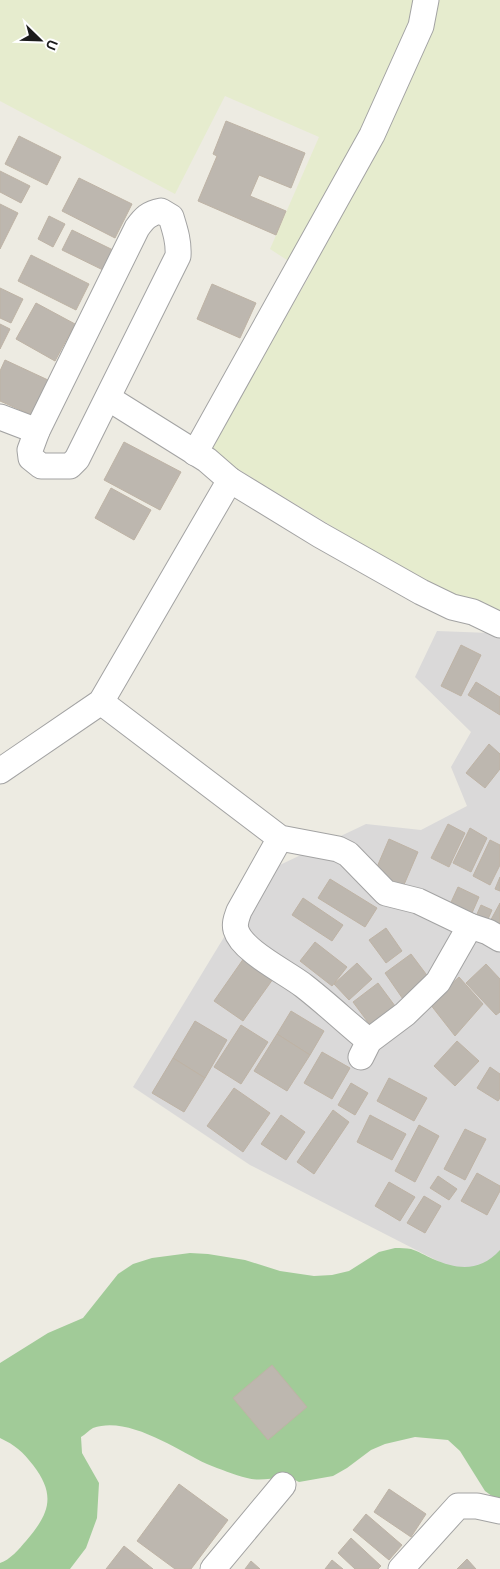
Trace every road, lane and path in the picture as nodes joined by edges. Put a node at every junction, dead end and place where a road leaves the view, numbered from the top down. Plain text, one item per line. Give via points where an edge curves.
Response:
1 (426, 0) edge
2 (108, 398) junction
3 (0, 417) edge
4 (37, 431) junction
5 (195, 453) junction
6 (230, 480) junction
7 (500, 625) edge
8 (101, 702) junction
9 (0, 771) edge
10 (280, 838) junction
11 (470, 926) junction
12 (500, 939) edge
13 (283, 1485) dead end
14 (500, 1511) edge
15 (213, 1569) edge
16 (401, 1569) edge

1 - 5 street via 421,26 372,135
2 - 4 street via 77,459 70,466 41,466 31,458 30,450
2 - 4 street via 178,256 177,236 171,217 161,211 152,212 137,228
2 - 5 street
3 - 4 street
5 - 6 street
6 - 7 street via 421,592
6 - 8 street
8 - 9 street
8 - 10 street
10 - 11 street via 338,849 348,854 386,893 418,901
10 - 11 street via 239,911 235,928 252,951 304,986 365,1049 438,982
11 - 12 street
13 - 15 street
14 - 16 street via 458,1506

